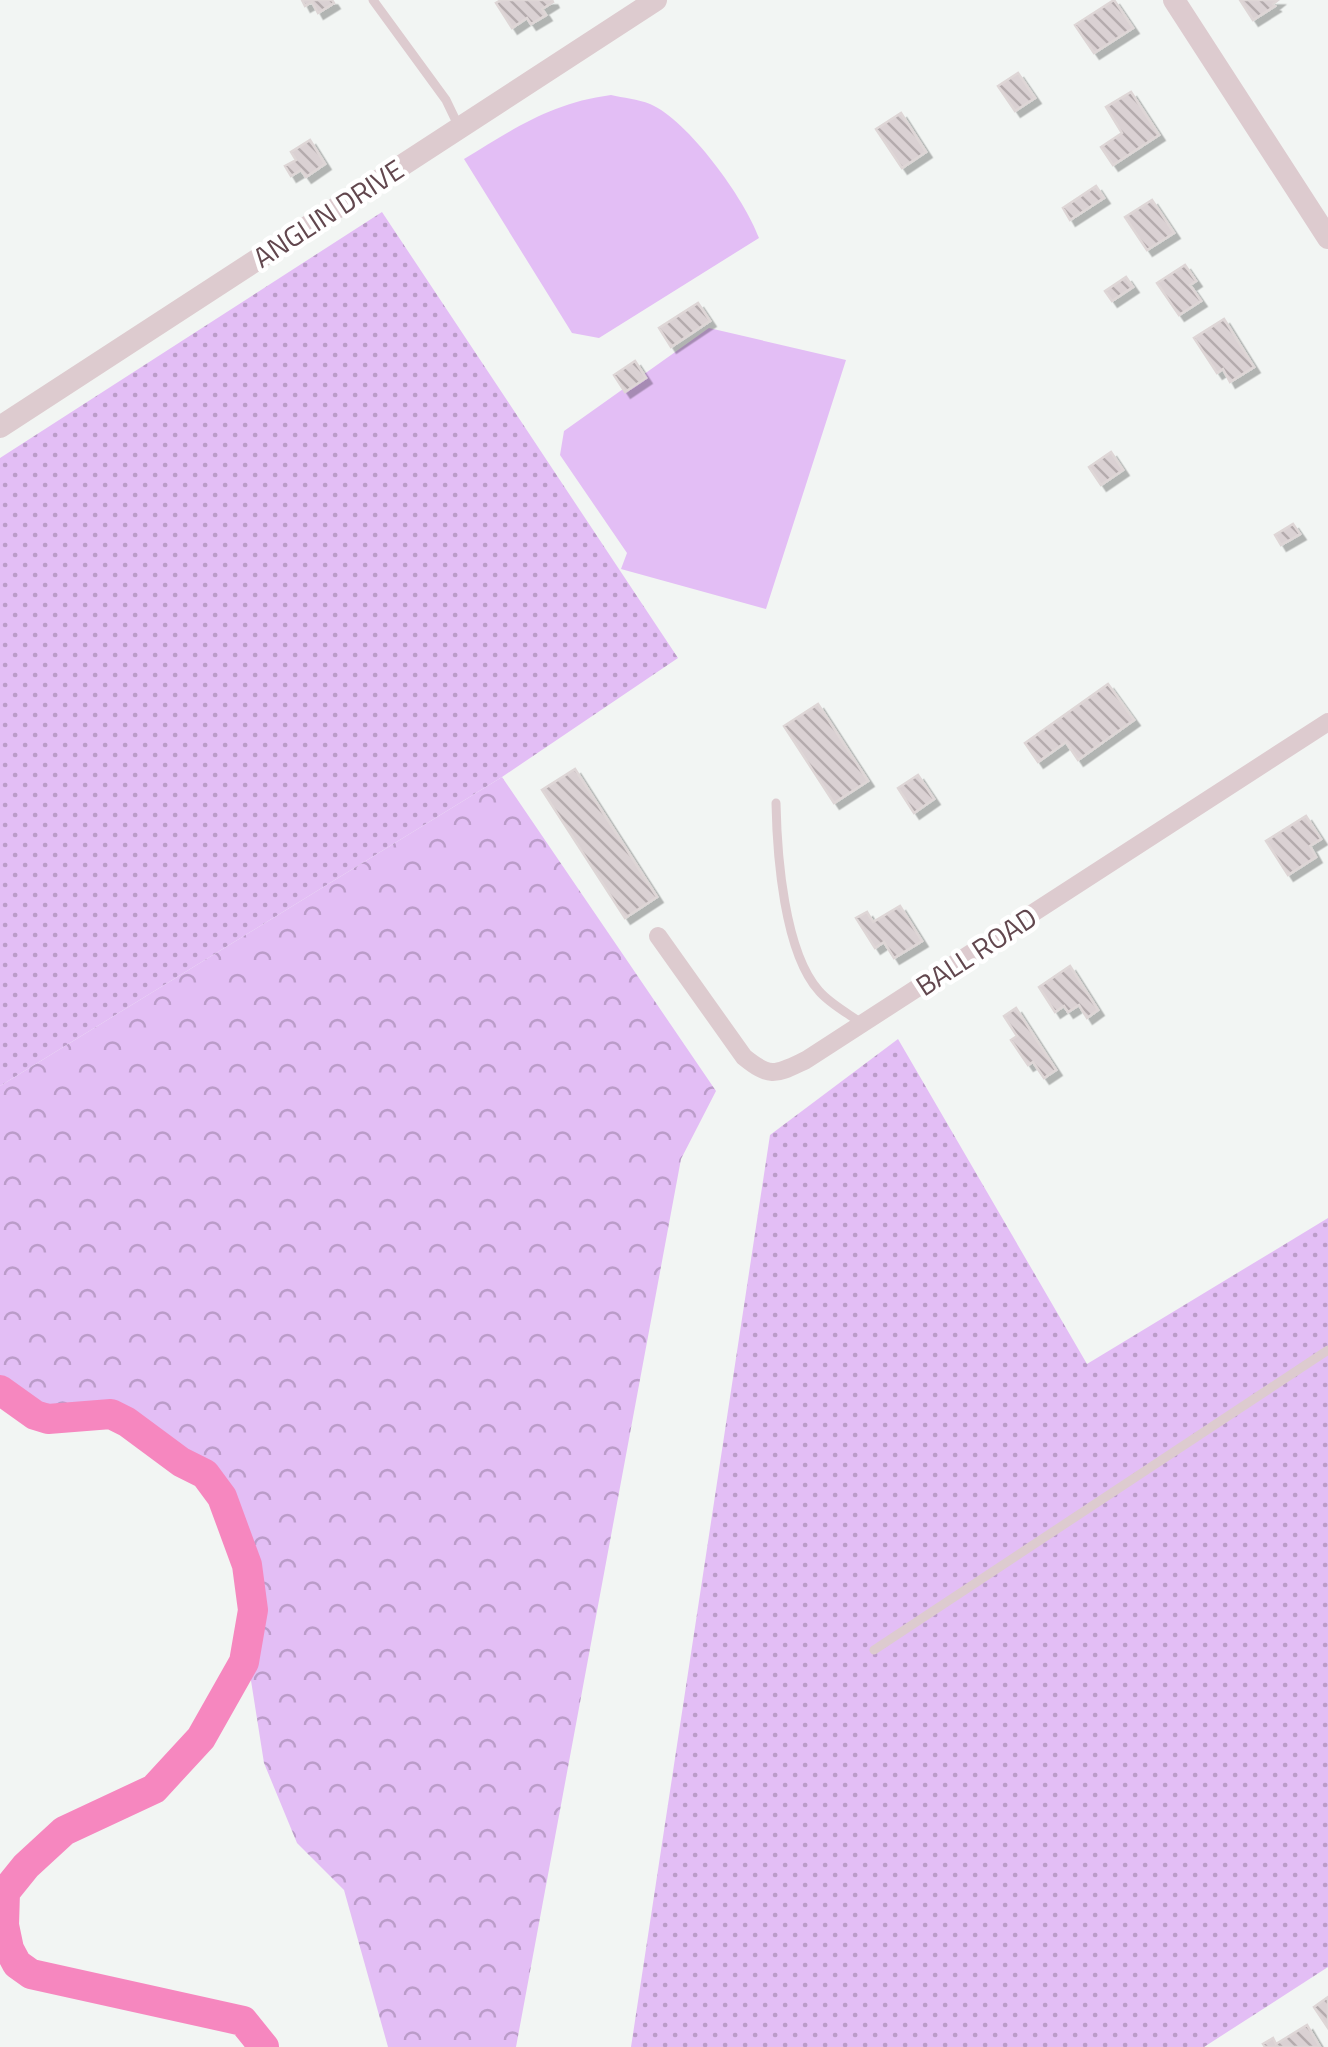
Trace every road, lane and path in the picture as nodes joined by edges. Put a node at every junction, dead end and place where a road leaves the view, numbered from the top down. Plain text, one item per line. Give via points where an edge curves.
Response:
1 (373, 0) edge
2 (656, 0) edge
3 (1174, 0) edge
4 (460, 128) junction
5 (1328, 238) edge
6 (0, 427) edge
7 (1328, 722) edge
8 (776, 804) dead end
9 (658, 936) dead end
10 (863, 1024) junction
11 (1328, 1350) edge
12 (874, 1650) dead end

1 - 4 lane
2 - 4 street, ANGLIN DRIVE
3 - 5 street
4 - 6 street, ANGLIN DRIVE
7 - 10 street, BALL ROAD
8 - 10 lane via 778,866 801,962 819,992
9 - 10 street, BALL ROAD via 744,1057 762,1072 806,1060
11 - 12 lane

